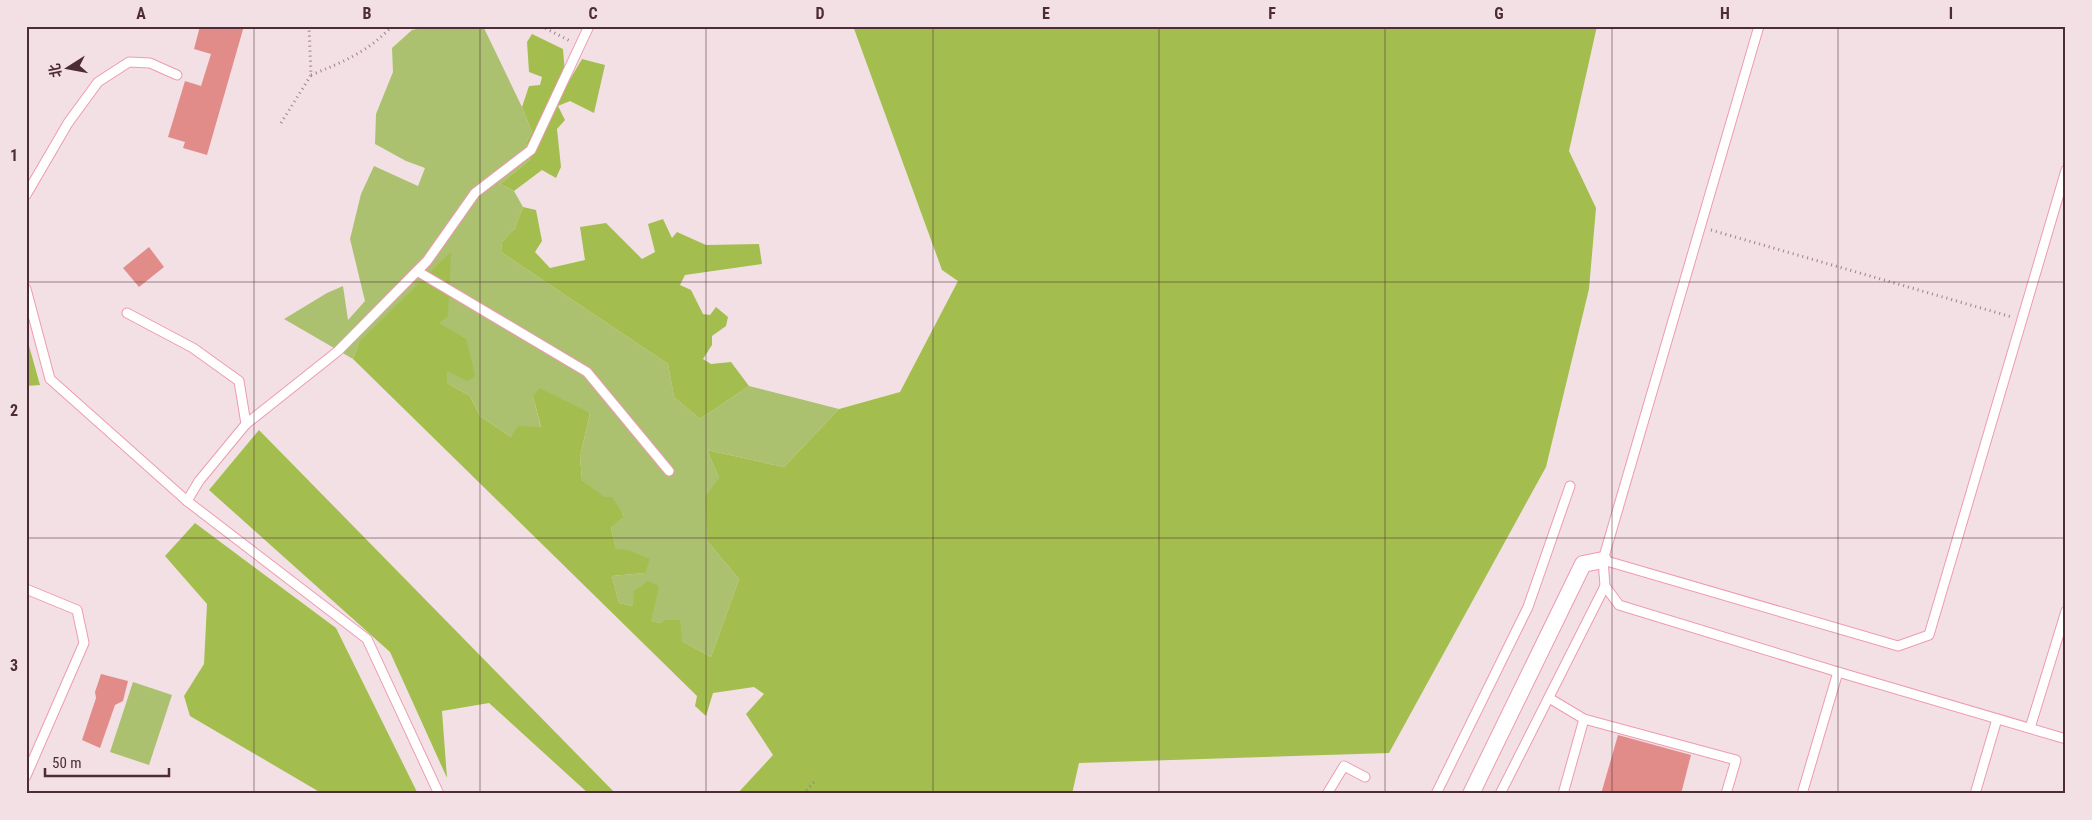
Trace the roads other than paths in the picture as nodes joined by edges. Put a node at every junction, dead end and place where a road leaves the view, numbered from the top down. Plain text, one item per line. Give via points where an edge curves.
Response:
1 (589, 26) edge
2 (1759, 26) edge
3 (176, 75) dead end
4 (2066, 170) edge
5 (26, 196) edge
6 (417, 271) junction
7 (26, 289) edge
8 (128, 313) dead end
9 (246, 424) junction
10 (670, 471) dead end
11 (1570, 486) dead end
12 (187, 501) junction
13 (1603, 560) junction
14 (1605, 586) junction
15 (26, 589) edge
16 (2066, 611) edge
17 (1838, 672) junction
18 (1549, 698) junction
19 (1584, 719) junction
20 (1998, 719) junction
21 (2030, 728) junction
22 (2066, 738) edge
23 (26, 776) edge
24 (1365, 777) dead end
25 (438, 794) edge
26 (1327, 794) edge
27 (1436, 794) edge
28 (1471, 794) edge
29 (1500, 794) edge
30 (1563, 794) edge
31 (1726, 794) edge
32 (1802, 794) edge
33 (1975, 794) edge

1 - 6 lane via 531,150 475,193
2 - 13 lane
3 - 5 lane via 150,63 129,62 98,82 68,123
4 - 13 lane via 1929,635 1898,646
6 - 9 lane via 338,351
6 - 10 lane via 587,372
7 - 12 lane via 50,379
8 - 9 lane via 193,348 239,381
9 - 12 lane via 199,481
11 - 27 lane via 1528,608
12 - 25 lane via 367,639
13 - 14 lane
13 - 28 street via 1583,564
14 - 17 lane via 1619,605
14 - 18 lane
15 - 23 lane via 77,610 84,643
16 - 21 lane
17 - 20 lane
17 - 32 lane
18 - 19 lane
18 - 29 lane
19 - 30 lane
19 - 31 lane via 1736,760
20 - 21 lane
20 - 33 lane
21 - 22 lane
24 - 26 lane via 1344,766

